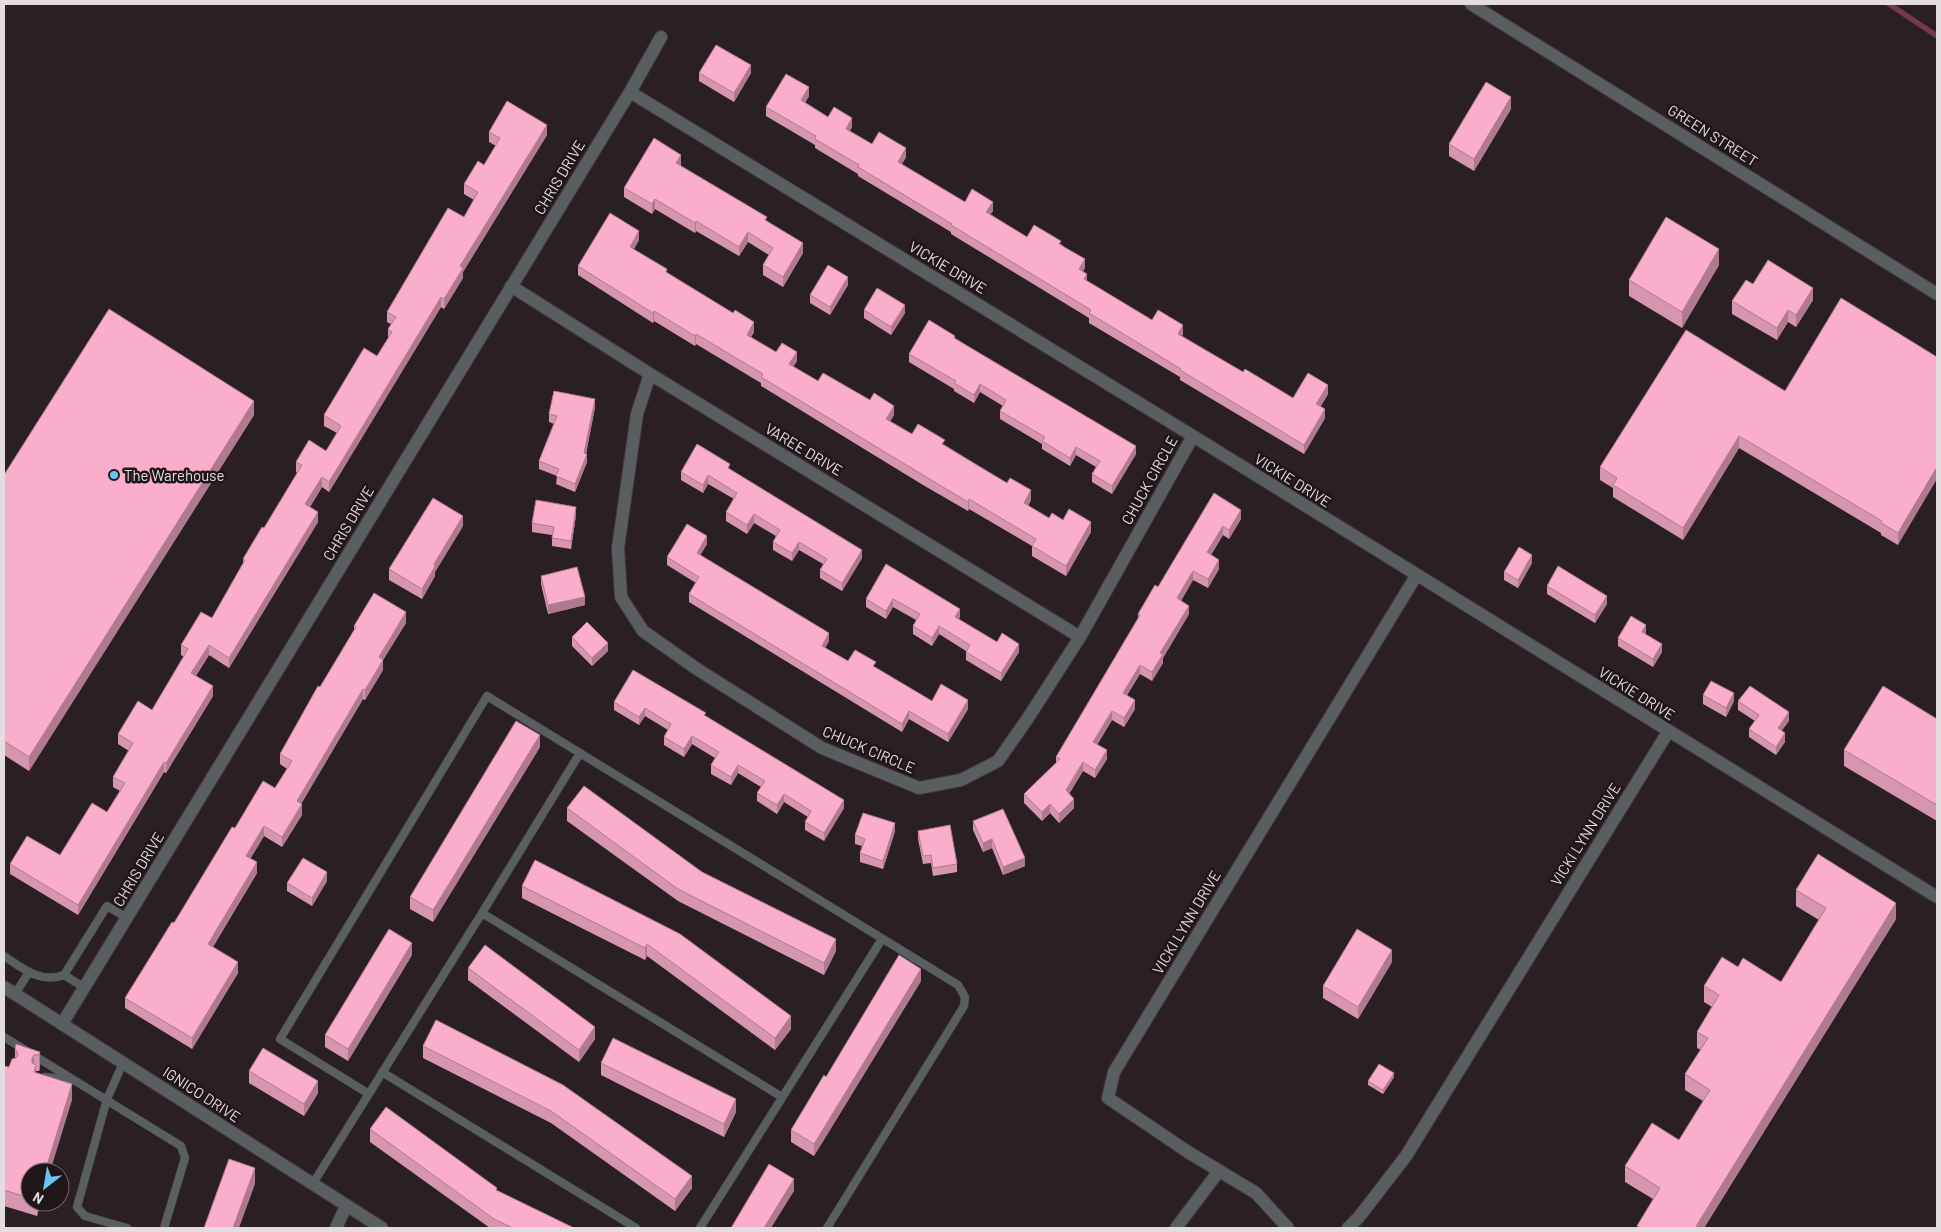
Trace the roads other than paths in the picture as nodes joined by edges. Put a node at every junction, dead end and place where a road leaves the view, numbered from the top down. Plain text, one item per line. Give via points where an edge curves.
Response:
1 (1471, 4) edge
2 (661, 37) dead end
3 (630, 92) junction
4 (511, 286) junction
5 (1937, 294) edge
6 (650, 374) junction
7 (1192, 436) junction
8 (1416, 576) junction
9 (1080, 637) junction
10 (1668, 732) junction
11 (580, 753) junction
12 (1937, 897) edge
13 (482, 914) junction
14 (127, 918) junction
15 (882, 939) junction
16 (4, 956) edge
17 (29, 972) junction
18 (64, 975) junction
19 (84, 988) junction
20 (9, 991) edge
21 (62, 1024) junction
22 (4, 1037) edge
23 (123, 1063) junction
24 (382, 1072) junction
25 (37, 1076) edge
26 (75, 1080) junction
27 (369, 1094) junction
28 (782, 1097) junction
29 (107, 1100) junction
30 (1219, 1171) junction
31 (312, 1185) junction
32 (346, 1206) junction
33 (127, 1228) edge
34 (164, 1228) edge
35 (336, 1228) edge
36 (382, 1228) edge
37 (636, 1228) edge
38 (700, 1228) edge
39 (827, 1228) edge
40 (1176, 1228) edge
41 (1288, 1228) edge
42 (1348, 1228) edge

1 - 5 street, GREEN STREET
2 - 3 street, CHRIS DRIVE
3 - 4 street, CHRIS DRIVE
3 - 7 street, VICKIE DRIVE
4 - 6 street, VAREE DRIVE
4 - 14 street, CHRIS DRIVE
6 - 9 street, VAREE DRIVE
6 - 9 street, CHUCK CIRCLE via 637,414 618,548 621,597 643,631 822,748 919,788 961,780 998,760
7 - 8 street, VICKIE DRIVE
7 - 9 street, CHUCK CIRCLE
8 - 10 street, VICKIE DRIVE
8 - 30 street, VICKI LYNN DRIVE via 1114,1072 1108,1098
10 - 12 street, VICKIE DRIVE
10 - 42 street, VICKI LYNN DRIVE via 1406,1156
11 - 13 lane
11 - 15 lane
11 - 27 lane via 487,696 280,1039
13 - 24 lane
13 - 28 lane
14 - 18 lane via 107,906
14 - 19 street, CHRIS DRIVE
15 - 28 lane
15 - 39 lane via 958,985 965,997 964,1006
16 - 17 lane
17 - 18 lane via 44,978
17 - 20 lane
18 - 19 lane
19 - 21 street, CHRIS DRIVE
20 - 21 street, IGNICO DRIVE
21 - 23 street, IGNICO DRIVE
22 - 26 lane
23 - 29 lane
23 - 31 street, IGNICO DRIVE
24 - 27 lane
24 - 37 lane
25 - 26 lane
26 - 29 lane
27 - 31 lane
28 - 38 lane
29 - 33 lane via 77,1206 85,1216
29 - 34 lane via 181,1146 185,1158
30 - 40 street
30 - 41 street, VICKI LYNN DRIVE via 1256,1193
31 - 32 street, IGNICO DRIVE
32 - 35 street
32 - 36 street, IGNICO DRIVE

